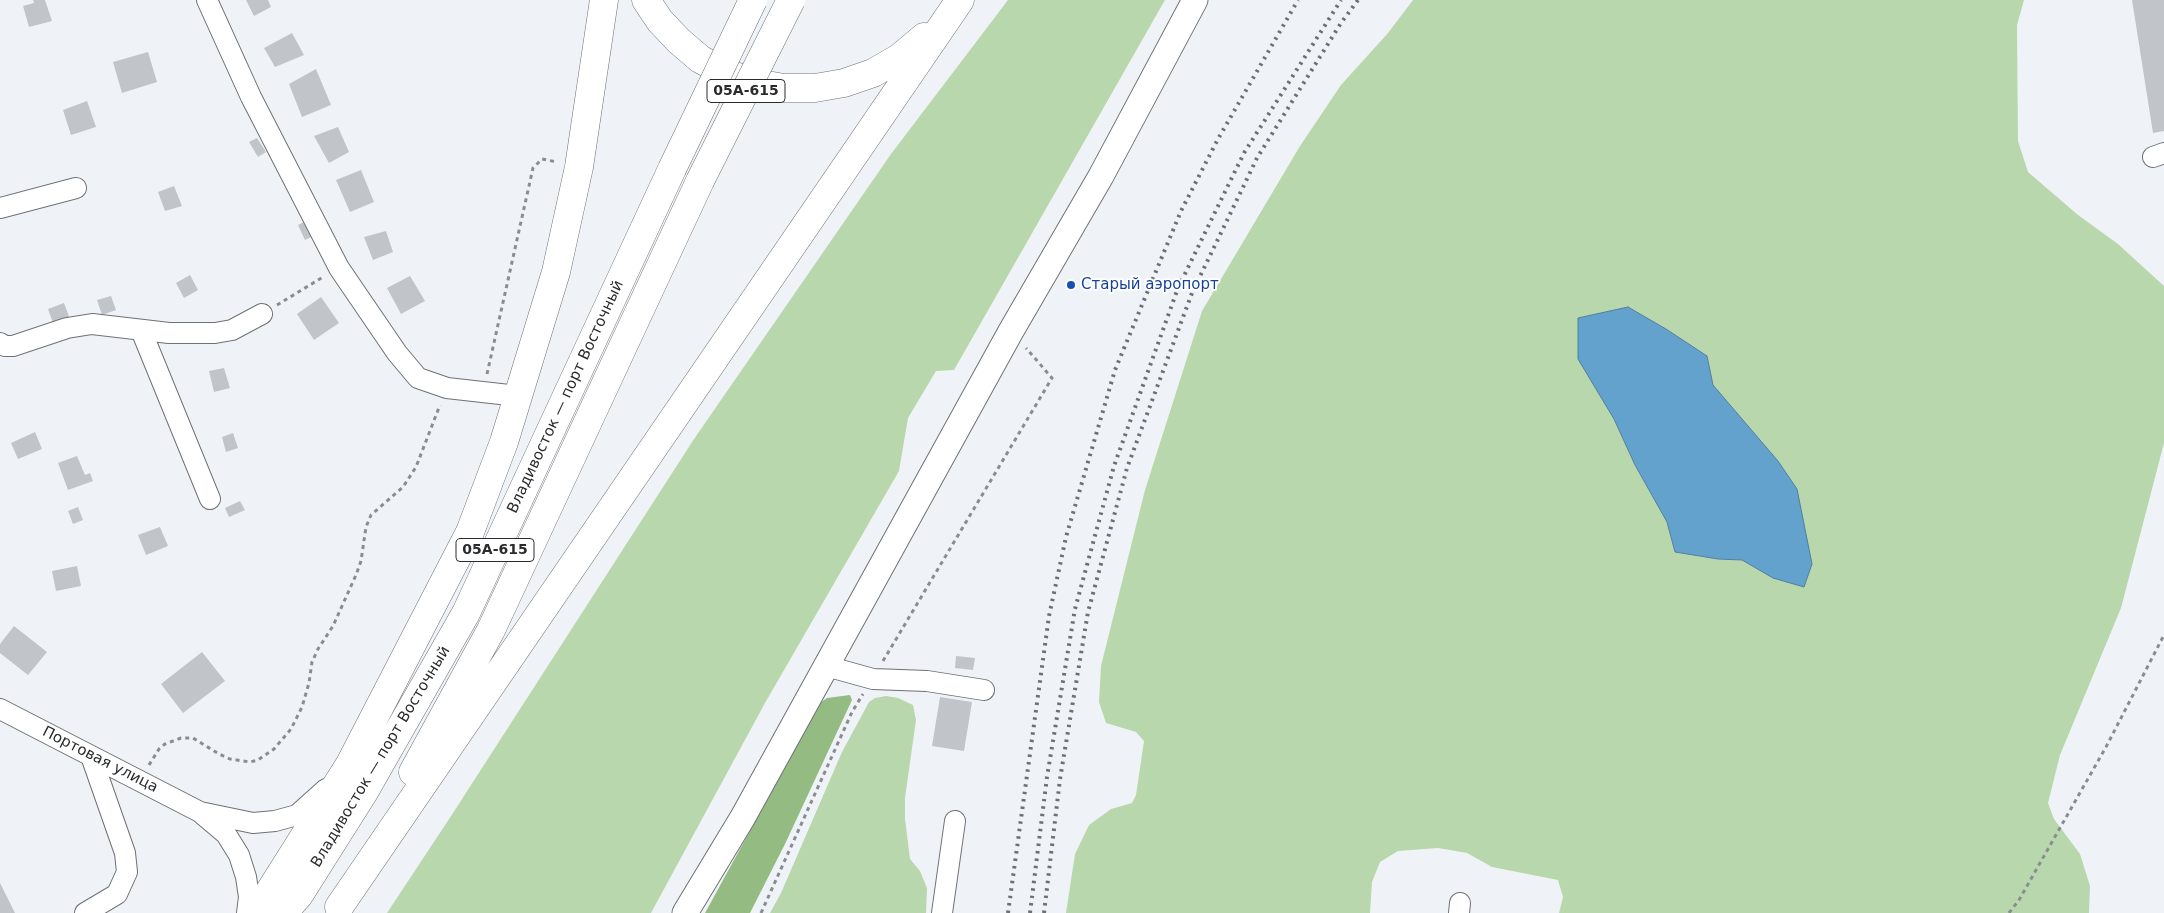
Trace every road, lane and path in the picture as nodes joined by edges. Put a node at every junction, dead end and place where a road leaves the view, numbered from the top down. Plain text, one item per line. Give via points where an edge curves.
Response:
1 (207, 0) edge
2 (604, 0) edge
3 (646, 0) edge
4 (753, 0) edge
5 (791, 0) edge
6 (1195, 0) edge
7 (960, 1) edge
8 (579, 167) junction
9 (76, 188) dead end
10 (0, 208) edge
11 (339, 268) junction
12 (262, 314) joint
13 (141, 330) junction
14 (1011, 331) junction
15 (0, 343) edge
16 (484, 378) dead end
17 (446, 388) junction
18 (518, 396) junction
19 (210, 500) dead end
20 (2164, 635) edge
21 (826, 666) junction
22 (872, 679) junction
23 (984, 690) dead end
24 (0, 709) edge
25 (91, 756) junction
26 (350, 764) junction
27 (140, 781) junction
28 (200, 812) junction
29 (954, 821) dead end
30 (337, 910) edge
31 (85, 913) edge
32 (247, 913) edge
33 (256, 913) edge
34 (283, 913) edge
35 (685, 913) edge
36 (761, 913) edge
37 (942, 913) edge
38 (2009, 913) edge

1 - 11 street via 251,97
2 - 8 highway
3 - 7 highway via 660,21 700,59 726,73 784,88 844,83 873,73 922,39
4 - 34 highway, Владивосток — порт Восточный / 05А-615, bridge via 466,613 364,792 299,895
5 - 30 highway, Владивосток — порт Восточный / 05А-615, bridge via 700,181 491,630
6 - 14 main road via 1101,176
7 - 30 highway
8 - 16 path via 542,159 533,168
8 - 18 highway via 556,272
9 - 10 street
11 - 12 path
11 - 17 street via 418,378
12 - 13 street via 232,330 215,333
13 - 15 street via 81,325 13,346
13 - 19 street
14 - 21 main road
14 - 22 path via 1052,378
17 - 18 street
17 - 27 path via 416,467 403,487 371,515 361,561 333,626 312,662 302,707 291,728 274,749 250,762 230,759 193,738 172,740 159,749
18 - 26 highway via 470,532
20 - 38 path via 2106,747
21 - 22 street
21 - 35 main road via 743,817
22 - 23 street
22 - 36 path via 852,712
24 - 25 street, Портовая улица
25 - 27 street, Портовая улица
25 - 31 street via 125,853 126,872 117,894
26 - 28 street via 297,815 253,823
26 - 33 highway
27 - 28 street, Портовая улица
28 - 32 street via 226,834 239,855 249,897
29 - 37 street

